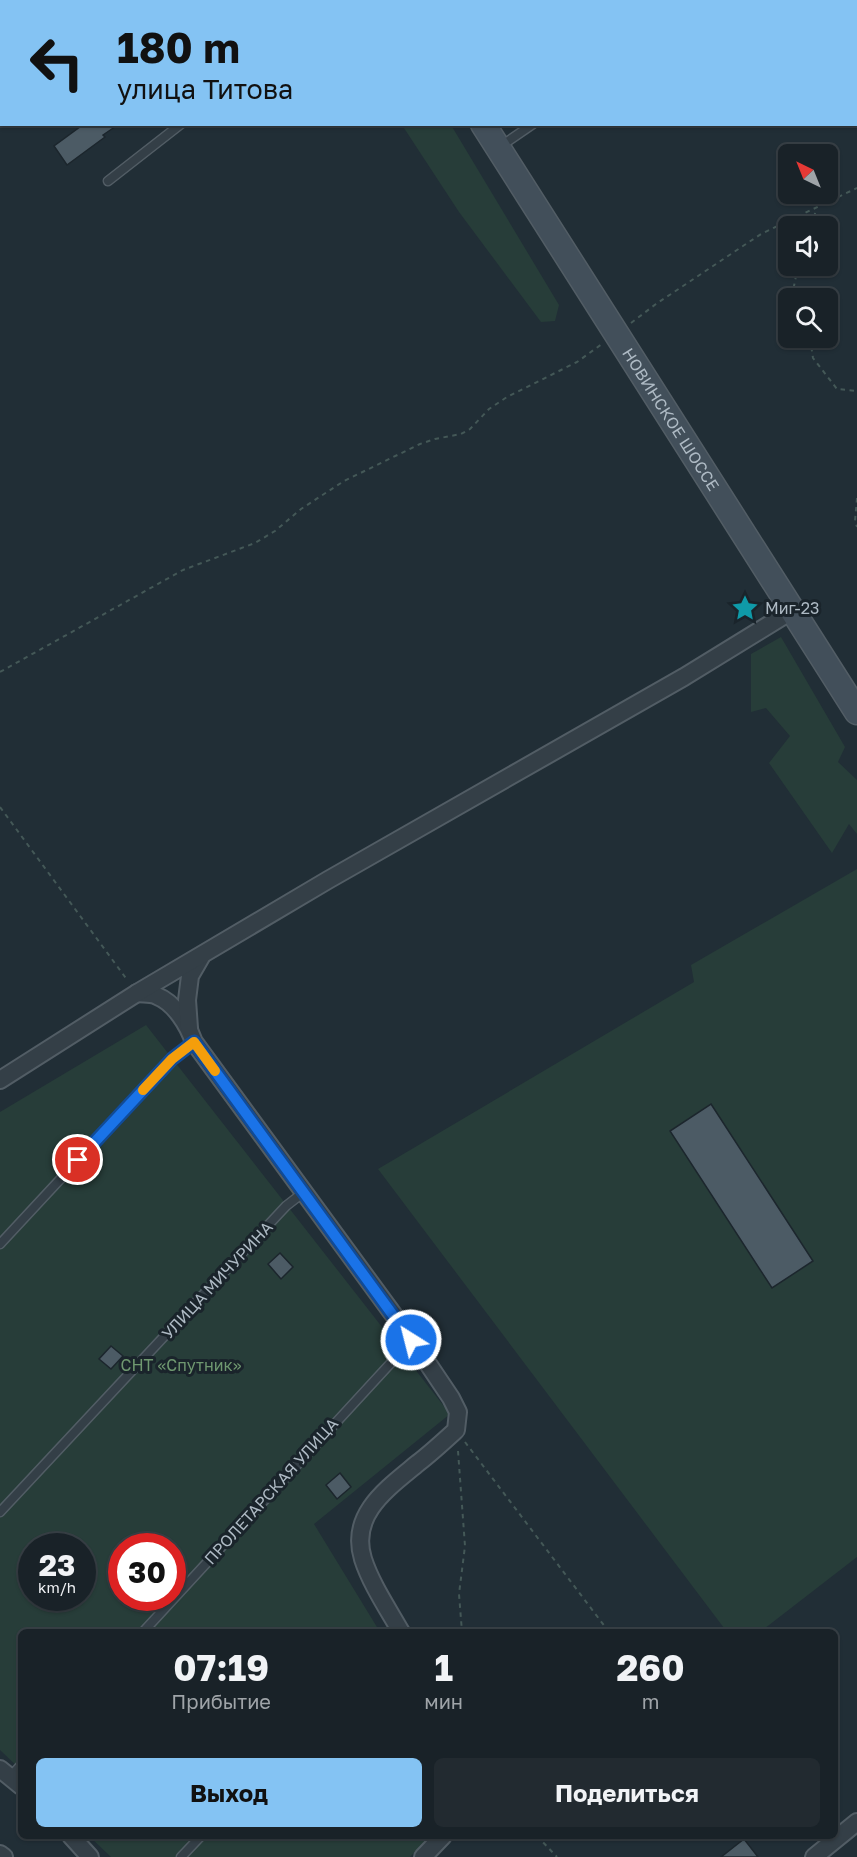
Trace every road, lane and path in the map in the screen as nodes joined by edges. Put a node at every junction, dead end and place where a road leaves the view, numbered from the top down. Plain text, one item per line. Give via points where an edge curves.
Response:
1 (178, 126) edge
2 (484, 126) edge
3 (530, 126) edge
4 (499, 148) junction
5 (108, 181) dead end
6 (857, 188) edge
7 (816, 208) junction
8 (814, 216) edge
9 (616, 335) junction
10 (812, 348) edge
11 (857, 391) edge
12 (857, 498) edge
13 (857, 527) edge
14 (793, 610) junction
15 (0, 672) edge
16 (857, 712) edge
17 (0, 807) edge
18 (203, 954) junction
19 (137, 993) junction
20 (191, 1035) junction
21 (0, 1080) edge
22 (304, 1192) junction
23 (0, 1244) edge
24 (406, 1345) junction
25 (456, 1430) junction
26 (0, 1512) edge
27 (145, 1629) edge
28 (399, 1629) edge
29 (462, 1629) edge
30 (607, 1629) edge
31 (857, 1822) edge
32 (838, 1837) edge
33 (73, 1839) edge
34 (198, 1839) edge
35 (440, 1839) edge
36 (540, 1839) edge
37 (836, 1839) edge
38 (0, 1854) edge
39 (4, 1857) edge
40 (90, 1857) edge
41 (181, 1857) edge
42 (423, 1857) edge
43 (557, 1857) edge
44 (814, 1857) edge

1 - 5 lane
2 - 4 main road, НОВИНСКОЕ ШОССЕ
3 - 4 lane
4 - 9 main road, НОВИНСКОЕ ШОССЕ
6 - 7 path
7 - 8 path
7 - 9 path via 761,234
9 - 14 main road, НОВИНСКОЕ ШОССЕ
9 - 15 path via 577,362 507,397 461,434 420,444 344,481 255,543 183,570
10 - 11 path via 813,358 837,389
12 - 13 path
14 - 16 main road, НОВИНСКОЕ ШОССЕ
14 - 18 street
17 - 19 path
18 - 19 street
18 - 20 street via 190,976 187,1000
19 - 20 street via 157,996 174,1009
19 - 21 street
20 - 22 street
20 - 23 lane
22 - 24 street
22 - 26 lane, УЛИЦА МИЧУРИНА via 286,1206
24 - 25 street via 452,1398 458,1412
24 - 27 lane, ПРОЛЕТАРСКАЯ УЛИЦА
25 - 28 street via 387,1489 368,1509 361,1526 363,1559
25 - 29 path via 465,1546 459,1594
25 - 30 path
31 - 32 street
33 - 40 street
34 - 41 lane
35 - 42 street
36 - 43 path
37 - 44 street
38 - 39 street

